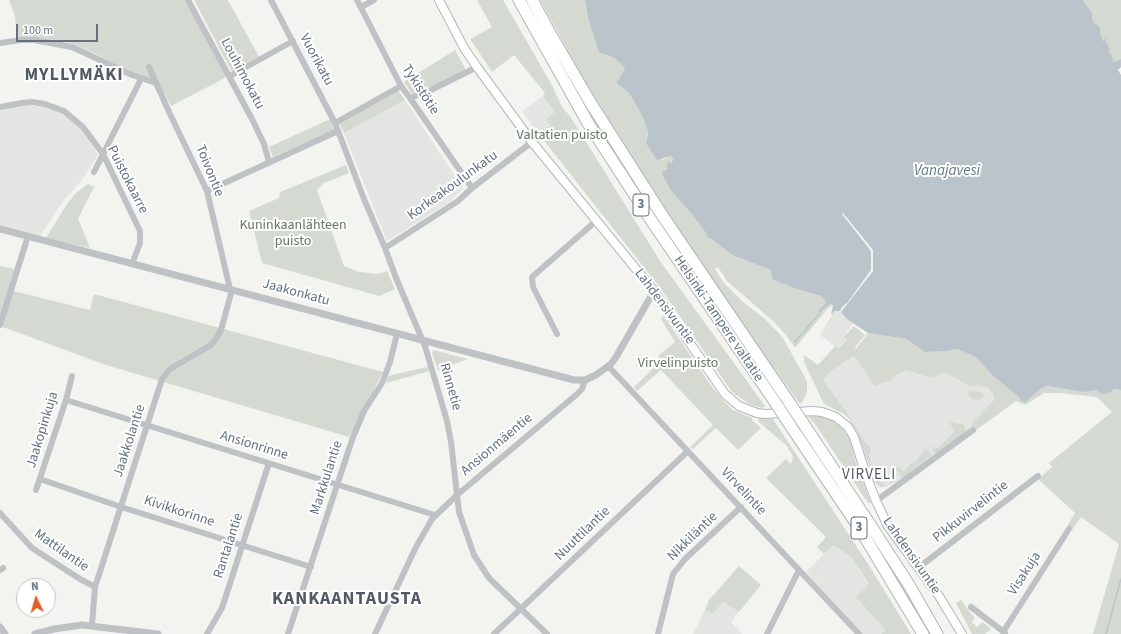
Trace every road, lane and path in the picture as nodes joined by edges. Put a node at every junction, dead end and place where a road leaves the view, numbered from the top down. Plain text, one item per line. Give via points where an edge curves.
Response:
1 (188, 0) edge
2 (271, 0) edge
3 (357, 0) edge
4 (374, 0) edge
5 (439, 0) edge
6 (519, 0) edge
7 (532, 0) edge
8 (361, 7) junction
9 (293, 41) junction
10 (0, 43) edge
11 (149, 67) dead end
12 (477, 67) junction
13 (230, 76) junction
14 (141, 79) junction
15 (156, 83) junction
16 (401, 86) junction
17 (410, 98) junction
18 (0, 108) edge
19 (335, 123) junction
20 (338, 131) junction
21 (532, 142) junction
22 (103, 154) junction
23 (269, 162) junction
24 (94, 172) dead end
25 (472, 188) junction
26 (207, 191) junction
27 (596, 221) junction
28 (0, 229) edge
29 (28, 236) junction
30 (385, 248) junction
31 (132, 264) junction
32 (231, 290) junction
33 (654, 291) junction
34 (0, 324) edge
35 (397, 334) junction
36 (557, 334) dead end
37 (422, 340) junction
38 (608, 367) junction
39 (72, 376) dead end
40 (585, 380) junction
41 (66, 400) junction
42 (148, 425) junction
43 (973, 430) dead end
44 (688, 451) junction
45 (269, 463) junction
46 (1038, 476) dead end
47 (40, 479) junction
48 (337, 485) junction
49 (36, 490) dead end
50 (457, 495) junction
51 (876, 501) junction
52 (121, 507) junction
53 (741, 507) junction
54 (0, 513) edge
55 (435, 515) junction
56 (1069, 529) dead end
57 (242, 545) junction
58 (311, 567) junction
59 (918, 568) junction
60 (799, 570) junction
61 (95, 587) junction
62 (971, 607) dead end
63 (521, 609) junction
64 (92, 626) junction
65 (0, 627) edge
66 (1004, 633) edge
67 (5, 634) edge
68 (35, 634) edge
69 (158, 634) edge
70 (207, 634) edge
71 (288, 634) edge
72 (375, 634) edge
73 (494, 634) edge
74 (547, 634) edge
75 (658, 634) edge
76 (766, 634) edge
77 (859, 634) edge
78 (924, 634) edge
79 (937, 634) edge
80 (962, 634) edge

1 - 13 street, Louhimokatu
2 - 9 street, Vuorikatu
3 - 8 street, Tykistötie
4 - 8 street
5 - 12 main road, Lahdensivuntie
6 - 78 highway, Helsinki-Tampere valtatie / 3, bridge via 588,123 860,529
7 - 79 highway, Helsinki-Tampere valtatie / 3, bridge via 590,102 662,215 870,523
8 - 16 street, Tykistötie
9 - 13 street
9 - 19 street, Vuorikatu
10 - 14 street via 34,40 67,46
11 - 15 street, Toivontie
12 - 17 street
12 - 21 main road, Lahdensivuntie
13 - 23 street, Louhimokatu via 264,144
14 - 15 street
14 - 22 street
15 - 26 street, Toivontie
16 - 17 street, Tykistötie
16 - 19 street
17 - 25 street, Tykistötie
18 - 22 street, Puistokaarre via 32,102 55,107 83,127
19 - 20 street, Vuorikatu
20 - 23 street
20 - 30 street, Rinnetie
21 - 25 street, Korkeakoulunkatu
21 - 27 main road, Lahdensivuntie
22 - 24 street
22 - 31 street, Puistokaarre via 140,231 140,244
23 - 26 street
25 - 30 street, Korkeakoulunkatu via 458,201
26 - 32 street, Toivontie
27 - 33 main road, Lahdensivuntie
27 - 36 street via 532,276 533,287
28 - 29 street, Jaakonkatu
29 - 31 street, Jaakonkatu
29 - 34 street
30 - 37 street, Rinnetie
31 - 32 street, Jaakonkatu
32 - 35 street, Jaakonkatu
32 - 42 street, Jaakkolantie via 221,330 215,340 211,345 170,369 162,379
33 - 38 street, Ansionmäentie
33 - 51 main road, Lahdensivuntie via 725,394 739,406 766,414 821,410 842,422 851,432
35 - 37 street, Jaakonkatu
35 - 48 street, Markkulantie via 390,362 382,382 364,411
37 - 40 street, Jaakonkatu via 574,380
37 - 50 street, Rinnetie via 447,421
38 - 40 street, Ansionmäentie
38 - 44 street, Virvelintie
39 - 41 street, Jaakopinkuja
40 - 50 street, Ansionmäentie via 582,389 576,395
41 - 42 street, Ansionrinne
41 - 47 street, Jaakopinkuja
42 - 45 street, Ansionrinne
42 - 52 street, Jaakkolantie
43 - 51 street
44 - 53 street, Virvelintie
44 - 63 street, Nuuttilantie
45 - 48 street, Ansionrinne
45 - 57 street, Rantalantie
46 - 59 street, Pikkuvirvelintie
47 - 49 street, Jaakopinkuja
47 - 52 street, Kivikkorinne
48 - 55 street, Ansionrinne
48 - 58 street, Markkulantie
50 - 55 street, Ansionmäentie
50 - 63 street, Rinnetie via 459,512 474,555 489,578
51 - 59 main road, Lahdensivuntie via 888,526
52 - 57 street, Kivikkorinne
52 - 61 street, Jaakkolantie
53 - 60 street, Virvelintie
53 - 75 street, Nikkiläntie via 673,574
54 - 61 street, Mattilantie via 32,548
55 - 72 street, Ansionmäentie via 416,547
56 - 66 street, Visakuja
57 - 58 street, Kivikkorinne
57 - 70 street, Rantalantie via 222,608
58 - 71 street, Markkulantie
59 - 80 main road, Lahdensivuntie
60 - 76 street
60 - 77 street, Virvelintie
61 - 64 street, Jaakkolantie
62 - 66 street
63 - 73 street, Nuuttilantie
63 - 74 street, Rinnetie
64 - 68 street via 72,626
64 - 69 street
65 - 67 street

